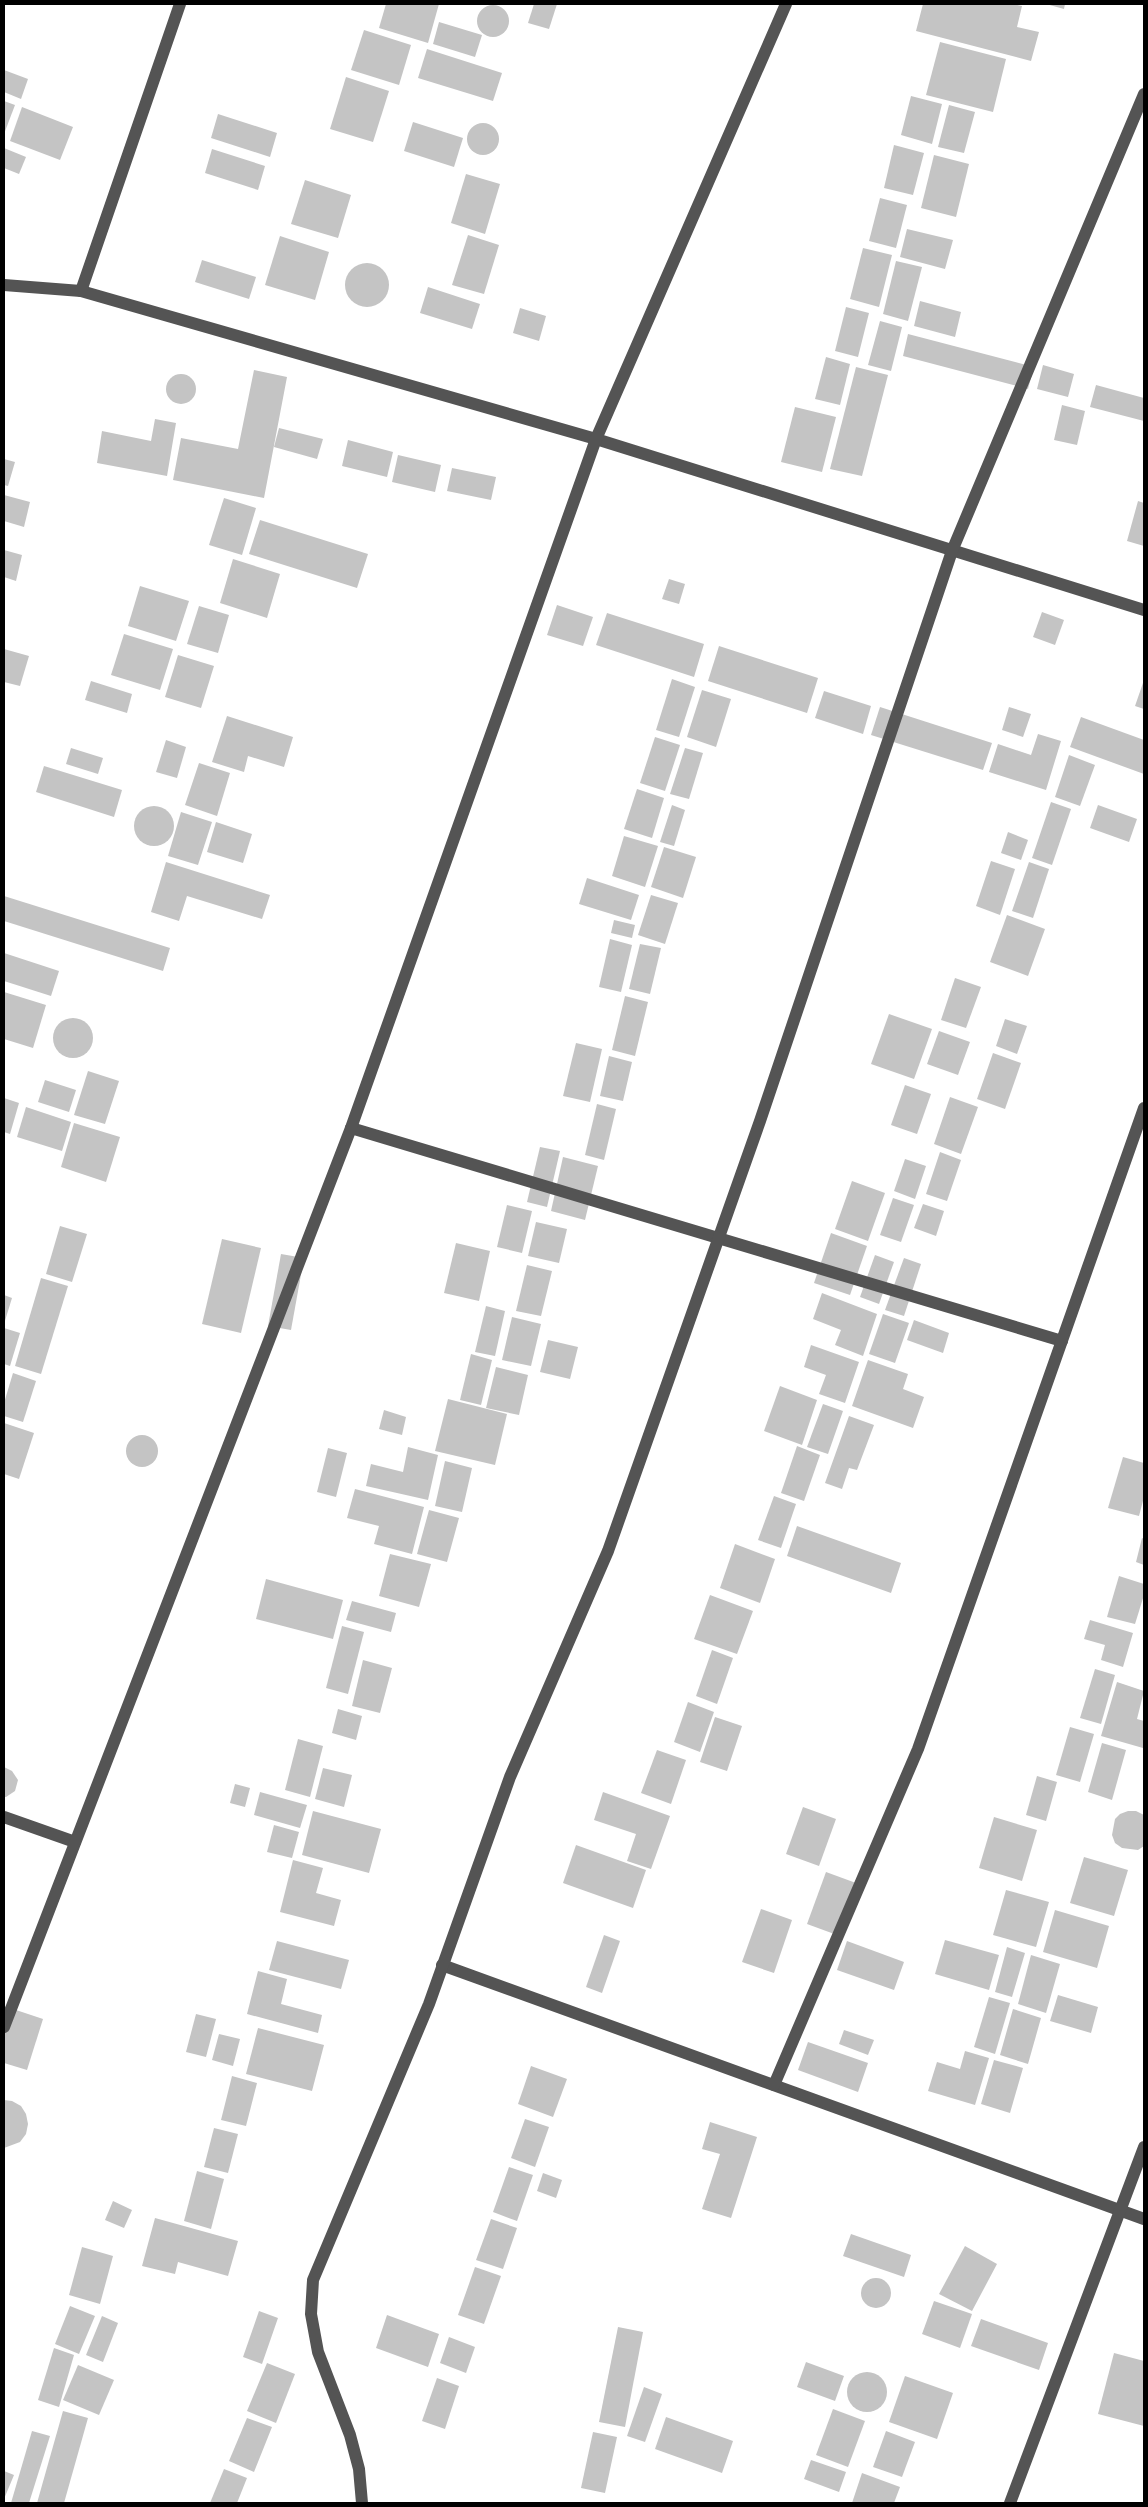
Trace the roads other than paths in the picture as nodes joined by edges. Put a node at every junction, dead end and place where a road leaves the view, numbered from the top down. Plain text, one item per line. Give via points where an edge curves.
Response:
1 (786, 4) edge
2 (176, 5) edge
3 (1144, 94) edge
4 (4, 285) edge
5 (81, 291) junction
6 (596, 439) junction
7 (952, 552) junction
8 (1144, 610) edge
9 (1144, 1108) edge
10 (350, 1128) junction
11 (719, 1238) junction
12 (1062, 1341) junction
13 (4, 1816) edge
14 (75, 1842) junction
15 (442, 1965) junction
16 (4, 2027) edge
17 (774, 2086) junction
18 (1144, 2147) edge
19 (1120, 2210) junction
20 (1144, 2220) edge
21 (362, 2503) edge
22 (1010, 2503) edge

1 - 6 street
2 - 5 street
3 - 7 street
4 - 5 street
5 - 6 street
6 - 7 street
6 - 10 street
7 - 8 street
7 - 11 street
9 - 12 street
10 - 11 street
10 - 14 street
11 - 12 street
11 - 15 street via 608,1552 510,1777
12 - 17 street via 918,1748
13 - 14 street
14 - 16 street
15 - 17 street
15 - 21 street via 429,2004 313,2280 311,2314 318,2352 350,2435 359,2468
17 - 19 street
18 - 19 street
19 - 20 street
19 - 22 street

